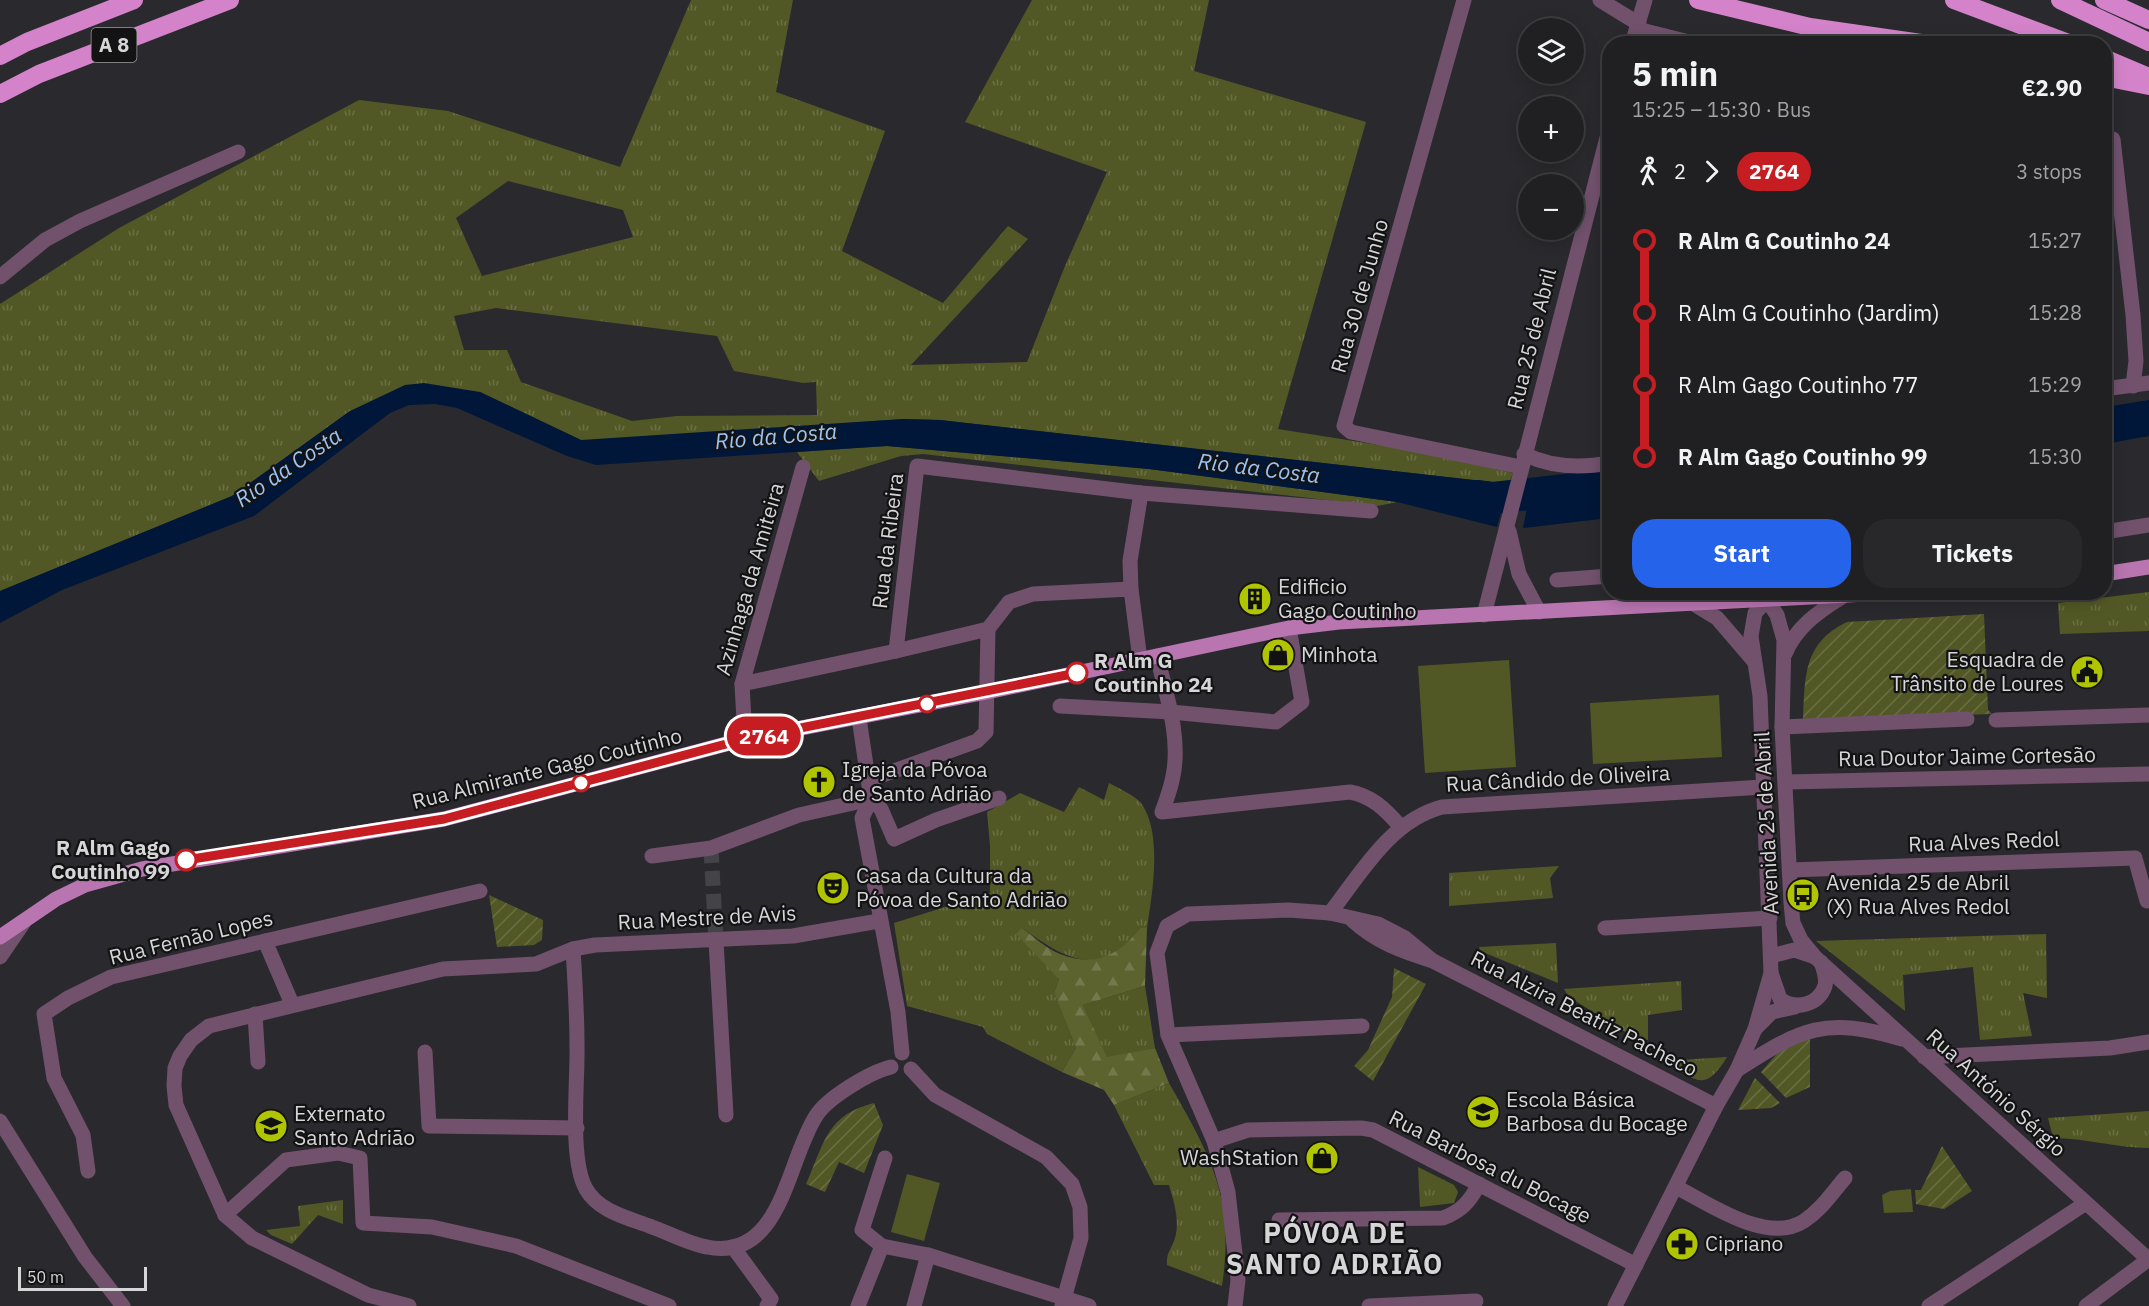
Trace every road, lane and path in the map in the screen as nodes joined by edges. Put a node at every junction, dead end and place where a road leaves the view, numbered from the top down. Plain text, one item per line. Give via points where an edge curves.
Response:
1 (134, 0) edge
2 (230, 0) edge
3 (1464, 0) edge
4 (1600, 0) edge
5 (1645, 0) edge
6 (1698, 0) edge
7 (1954, 0) edge
8 (2061, 0) edge
9 (2104, 0) edge
10 (2149, 20) edge
11 (1636, 32) edge
12 (1656, 36) edge
13 (1872, 36) edge
14 (2050, 36) edge
15 (2149, 42) edge
16 (0, 56) edge
17 (2112, 61) edge
18 (2149, 77) edge
19 (2112, 79) edge
20 (2149, 86) edge
21 (0, 94) edge
22 (2113, 139) dead end
23 (238, 152) dead end
24 (1602, 157) edge
25 (0, 277) edge
26 (2149, 383) edge
27 (2133, 386) junction
28 (2112, 388) edge
29 (1602, 464) edge
30 (1522, 465) junction
31 (803, 467) dead end
32 (1141, 493) junction
33 (1371, 511) dead end
34 (2149, 525) edge
35 (1508, 528) junction
36 (2112, 531) edge
37 (2149, 567) edge
38 (2112, 573) edge
39 (1602, 577) edge
40 (1557, 580) dead end
41 (1131, 589) junction
42 (1767, 600) junction
43 (1837, 600) edge
44 (1694, 604) junction
45 (1539, 612) junction
46 (1484, 615) junction
47 (1289, 628) junction
48 (988, 629) junction
49 (896, 651) junction
50 (1157, 656) junction
51 (1140, 660) junction
52 (1782, 664) junction
53 (1756, 667) junction
54 (742, 684) junction
55 (987, 692) junction
56 (1060, 706) dead end
57 (1171, 712) junction
58 (2149, 715) edge
59 (859, 718) junction
60 (1967, 719) dead end
61 (1996, 720) dead end
62 (1782, 727) junction
63 (745, 739) junction
64 (2149, 774) edge
65 (869, 780) junction
66 (1786, 782) junction
67 (1763, 787) junction
68 (999, 798) dead end
69 (871, 799) junction
70 (1400, 826) junction
71 (652, 856) dead end
72 (1790, 870) junction
73 (480, 891) dead end
74 (2147, 902) dead end
75 (32, 913) junction
76 (1330, 913) junction
77 (1770, 918) junction
78 (879, 921) junction
79 (1605, 928) dead end
80 (0, 937) edge
81 (265, 941) junction
82 (716, 941) junction
83 (573, 949) junction
84 (0, 957) edge
85 (1771, 957) junction
86 (1818, 959) junction
87 (1771, 973) junction
88 (1854, 993) junction
89 (1820, 995) junction
90 (292, 1004) junction
91 (1797, 1007) junction
92 (255, 1014) junction
93 (1362, 1026) dead end
94 (1755, 1029) junction
95 (1168, 1035) junction
96 (1906, 1041) junction
97 (2149, 1042) edge
98 (425, 1052) dead end
99 (903, 1053) junction
100 (1924, 1057) junction
101 (258, 1062) dead end
102 (891, 1067) junction
103 (911, 1069) junction
104 (1737, 1070) junction
105 (1716, 1106) junction
106 (726, 1115) dead end
107 (0, 1121) edge
108 (577, 1128) junction
109 (1214, 1141) junction
110 (885, 1158) dead end
111 (88, 1171) dead end
112 (1845, 1178) dead end
113 (1479, 1184) junction
114 (1676, 1187) junction
115 (2086, 1203) junction
116 (225, 1215) junction
117 (1279, 1220) dead end
118 (882, 1246) junction
119 (732, 1247) junction
120 (928, 1255) junction
121 (2149, 1259) edge
122 (1636, 1265) junction
123 (1476, 1301) dead end
124 (1063, 1302) edge
125 (123, 1306) edge
126 (409, 1306) edge
127 (669, 1306) edge
128 (767, 1306) edge
129 (858, 1306) edge
130 (914, 1306) edge
131 (1089, 1306) edge
132 (1235, 1306) edge
133 (1369, 1306) edge
134 (1615, 1306) edge
135 (1929, 1306) edge
136 (2086, 1306) edge

1 - 16 highway, A 8
2 - 21 highway, A 8 via 39,74
3 - 30 street, Rua 30 de Junho via 1344,426 1351,432
4 - 11 street
5 - 11 street
6 - 13 highway via 1810,27
7 - 14 highway
8 - 15 highway
9 - 10 highway
11 - 12 street
17 - 18 highway
19 - 20 highway
22 - 27 street via 2133,315
23 - 25 street via 80,221 45,240
24 - 30 street, Rua 25 de Abril
26 - 27 street
27 - 28 street
29 - 30 street via 1586,467 1535,460
30 - 35 street, Rua 25 de Abril
31 - 54 street, Azinhaga da Amiteira
32 - 33 street, Rua da Ribeira
32 - 41 street via 1130,561
32 - 49 street, Rua da Ribeira via 917,466
34 - 36 street
35 - 45 street, Rua 25 de Abril via 1519,574
35 - 46 street, Rua 25 de Abril
37 - 38 main road
39 - 40 street
41 - 48 street via 1033,594 1009,602
41 - 51 street
42 - 44 main road, Rua Almirante Gago Coutinho
42 - 52 street, Avenida 25 de Abril via 1783,629
42 - 53 street, Avenida 25 de Abril via 1755,613 1752,624
43 - 52 street, Avenida 25 de Abril via 1800,629
44 - 45 main road, Rua Almirante Gago Coutinho
44 - 53 street via 1717,618
45 - 46 main road, Rua Almirante Gago Coutinho
46 - 47 main road, Rua Almirante Gago Coutinho
47 - 50 main road, Rua Almirante Gago Coutinho
47 - 57 street via 1302,702 1276,722
48 - 49 street
48 - 55 street
49 - 54 street
50 - 51 main road, Rua Almirante Gago Coutinho
50 - 57 street
51 - 55 main road, Rua Almirante Gago Coutinho
52 - 53 street
52 - 62 street, Avenida 25 de Abril
53 - 67 street, Avenida 25 de Abril
54 - 63 street, Azinhaga da Amiteira
55 - 59 main road, Rua Almirante Gago Coutinho
55 - 65 street via 986,732 977,741
56 - 57 street
57 - 70 street via 1174,776 1162,812 1350,792 1364,794
58 - 61 street
59 - 63 main road, Rua Almirante Gago Coutinho
59 - 65 street
60 - 62 street
62 - 66 street, Avenida 25 de Abril
63 - 75 main road, Rua Almirante Gago Coutinho via 444,819 142,868 85,885
64 - 66 street, Rua Doutor Jaime Cortesão
65 - 69 street
66 - 72 street, Avenida 25 de Abril
67 - 70 street, Rua Cândido de Oliveira via 1442,807 1421,812
67 - 77 street, Avenida 25 de Abril
68 - 69 street via 894,839 881,809
69 - 71 street via 799,815 711,848
69 - 78 street via 862,818
70 - 76 street, Rua Cândido de Oliveira
72 - 74 street, Rua Alves Redol via 2135,858
72 - 86 street, Avenida 25 de Abril via 1793,922 1801,940
73 - 81 street, Rua Fernão Lopes
75 - 80 main road, Rua Almirante Gago Coutinho
75 - 84 street
76 - 95 street, Rua Alzira Beatriz Pacheco via 1288,910 1188,914 1167,926 1156,953
76 - 105 street, Rua Alzira Beatriz Pacheco via 1378,924 1405,938 1433,961
77 - 79 street
77 - 85 street, Avenida 25 de Abril
78 - 82 street, Rua Mestre de Avis via 793,936
78 - 99 street
81 - 90 street
81 - 111 street, Rua Fernão Lopes via 111,977 44,1014 54,1078 83,1135
82 - 83 street, Rua Mestre de Avis
82 - 106 street
83 - 90 street, Rua Mestre de Avis via 536,964 443,969
83 - 108 street
85 - 86 street via 1794,951
85 - 87 street, Avenida 25 de Abril
86 - 88 street, Rua António Sérgio
86 - 89 street via 1826,975
87 - 91 street via 1780,999
87 - 94 street, Avenida 25 de Abril
88 - 89 street via 1838,989
88 - 96 street, Rua António Sérgio
89 - 91 street
90 - 92 street, Rua Mestre de Avis
91 - 94 street, Avenida 25 de Abril via 1772,1012
92 - 101 street
92 - 116 street, Rua Mestre de Avis via 209,1026 191,1040 175,1068 176,1105
93 - 95 street
94 - 104 street, Avenida 25 de Abril
95 - 109 street
96 - 100 street, Rua António Sérgio
96 - 104 street via 1865,1028 1820,1028 1776,1045
97 - 100 street via 2110,1048
98 - 108 street via 429,1126
99 - 102 street via 892,1058
99 - 103 street via 910,1057
100 - 115 street, Rua António Sérgio
102 - 103 street via 900,1074
102 - 119 street via 879,1070 839,1095 816,1115 771,1221 753,1240
103 - 124 street via 935,1095 1046,1157 1072,1184 1080,1207 1081,1238
104 - 105 street, Avenida 25 de Abril
105 - 114 street, Avenida 25 de Abril
107 - 125 street via 85,1257
108 - 119 street via 578,1165 586,1190 604,1209 708,1248
109 - 113 street, Rua Barbosa du Bocage via 1248,1130 1374,1130
109 - 132 street via 1228,1192 1238,1280
110 - 118 street via 862,1230
112 - 114 street via 1821,1208 1782,1230 1758,1227
113 - 117 street via 1470,1201 1457,1213 1443,1218
113 - 122 street, Rua Barbosa du Bocage
114 - 122 street, Avenida 25 de Abril
115 - 121 street, Rua António Sérgio
115 - 135 street
116 - 126 street via 252,1238 368,1295
116 - 127 street via 286,1160 338,1153 360,1158 363,1223 432,1227 516,1246
118 - 120 street
118 - 129 street
119 - 128 street via 771,1299
120 - 124 street
120 - 130 street
121 - 136 street
122 - 134 street, Avenida 25 de Abril
123 - 133 street
124 - 131 street

